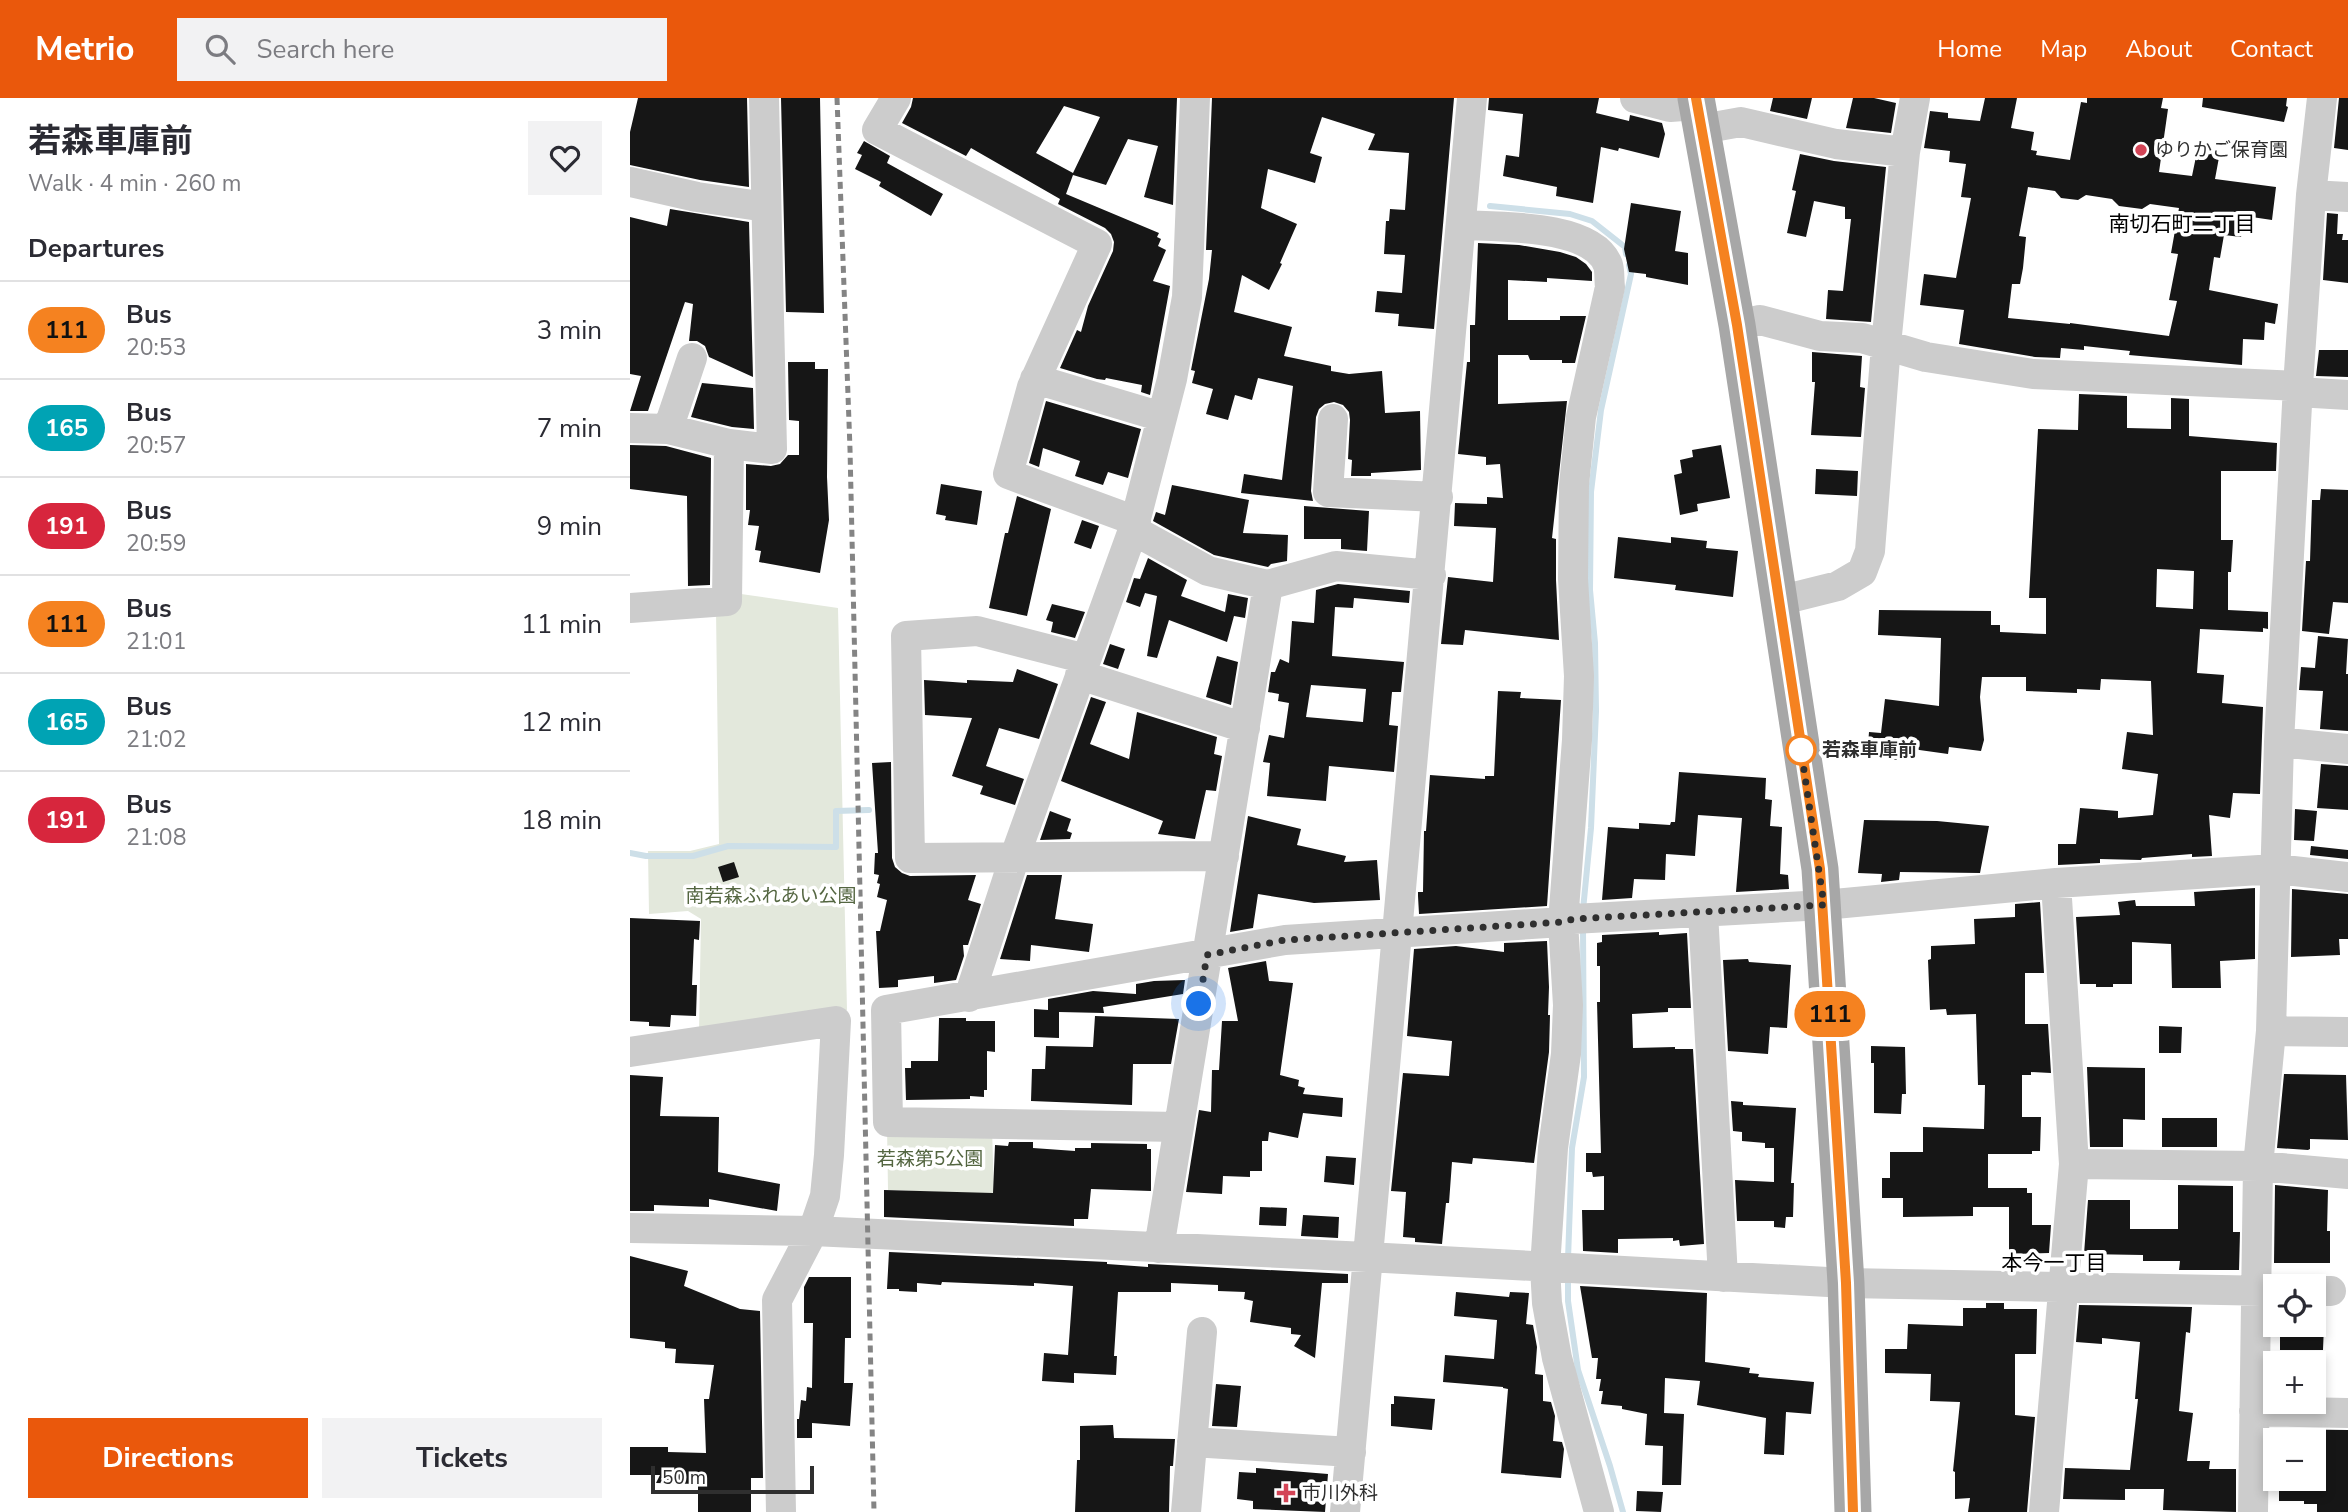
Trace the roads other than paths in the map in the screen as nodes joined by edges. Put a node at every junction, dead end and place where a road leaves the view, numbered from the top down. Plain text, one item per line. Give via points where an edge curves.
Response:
1 (764, 98) edge
2 (896, 98) edge
3 (1195, 98) edge
4 (1472, 98) edge
5 (1635, 98) edge
6 (1915, 98) edge
7 (2322, 98) edge
8 (1698, 111) edge
9 (1905, 152) junction
10 (630, 182) edge
11 (2311, 195) junction
12 (2348, 197) edge
13 (766, 207) junction
14 (1462, 225) junction
15 (1737, 325) junction
16 (1886, 345) junction
17 (692, 358) dead end
18 (1035, 379) junction
19 (2298, 389) junction
20 (2348, 395) edge
21 (1162, 417) junction
22 (1333, 419) dead end
23 (630, 428) edge
24 (668, 429) junction
25 (729, 444) junction
26 (1438, 497) junction
27 (1134, 525) junction
28 (1431, 575) junction
29 (1268, 585) junction
30 (1778, 601) junction
31 (630, 608) edge
32 (1083, 667) junction
33 (1245, 728) junction
34 (2279, 742) junction
35 (2348, 749) edge
36 (1014, 856) junction
37 (1224, 856) junction
38 (2275, 869) junction
39 (2348, 877) edge
40 (2056, 883) junction
41 (1824, 905) junction
42 (1703, 912) junction
43 (1576, 920) junction
44 (1396, 932) junction
45 (1207, 955) junction
46 (969, 997) junction
47 (2271, 1031) junction
48 (2348, 1032) edge
49 (630, 1052) edge
50 (1179, 1127) junction
51 (2074, 1164) junction
52 (2258, 1166) junction
53 (2348, 1174) edge
54 (630, 1228) edge
55 (813, 1231) junction
56 (1159, 1248) junction
57 (1367, 1257) junction
58 (1560, 1268) junction
59 (2265, 1274) edge
60 (1723, 1277) junction
61 (1846, 1283) junction
62 (2064, 1286) junction
63 (2263, 1290) edge
64 (2263, 1320) edge
65 (1202, 1332) dead end
66 (2254, 1411) junction
67 (2348, 1413) edge
68 (1192, 1442) junction
69 (1350, 1452) junction
70 (782, 1512) edge
71 (1186, 1512) edge
72 (1345, 1512) edge
73 (1599, 1512) edge
74 (1853, 1512) edge
75 (2044, 1512) edge
76 (2253, 1512) edge

1 - 13 street
2 - 18 street via 877,130 1097,243
3 - 21 street via 1187,297
4 - 14 street
5 - 8 street
6 - 9 street
7 - 11 street
8 - 9 street via 1836,144
8 - 15 main road
9 - 16 street
10 - 13 street via 697,198
11 - 12 street
11 - 19 street
13 - 25 street via 772,449
14 - 26 street
14 - 43 street via 1569,236 1594,245 1608,265 1610,287 1581,418 1574,485 1579,676
15 - 16 street via 1760,320
15 - 30 main road
16 - 19 street via 1926,358 2033,374
16 - 30 street via 1870,551 1862,572 1838,586
17 - 24 street
18 - 21 street
18 - 27 street via 1008,474
19 - 20 street
19 - 34 street
21 - 27 street
22 - 26 street via 1328,492
23 - 24 street
24 - 25 street
25 - 31 street via 727,601
26 - 28 street
27 - 29 street via 1208,571
27 - 32 street
28 - 29 street via 1336,566
28 - 44 street
29 - 33 street
30 - 41 main road
32 - 33 street
32 - 36 street
32 - 36 street via 977,631 906,636 910,858
33 - 37 street
34 - 35 street
34 - 38 street
36 - 37 street
36 - 46 street
37 - 45 street
38 - 39 street
38 - 40 street
38 - 47 street
40 - 41 street
40 - 51 street
41 - 42 street
41 - 61 main road
42 - 43 street
42 - 60 street
43 - 44 street
43 - 58 street via 1553,1148
44 - 45 street via 1285,940
44 - 57 street
45 - 46 street
45 - 50 street
46 - 50 street via 886,1010 888,1122
47 - 48 street
47 - 52 street
49 - 55 street via 836,1021 825,1196
50 - 56 street
51 - 52 street
51 - 62 street
52 - 53 street
52 - 59 street
54 - 55 street
55 - 56 street
55 - 70 street via 777,1300
56 - 57 street
57 - 58 street
57 - 69 street
58 - 60 street
58 - 73 street via 1547,1303
60 - 61 street
61 - 62 street
61 - 74 main road
62 - 63 street
62 - 75 street
64 - 66 street
65 - 68 street
66 - 67 street
66 - 76 street
68 - 69 street
68 - 71 street
69 - 72 street

